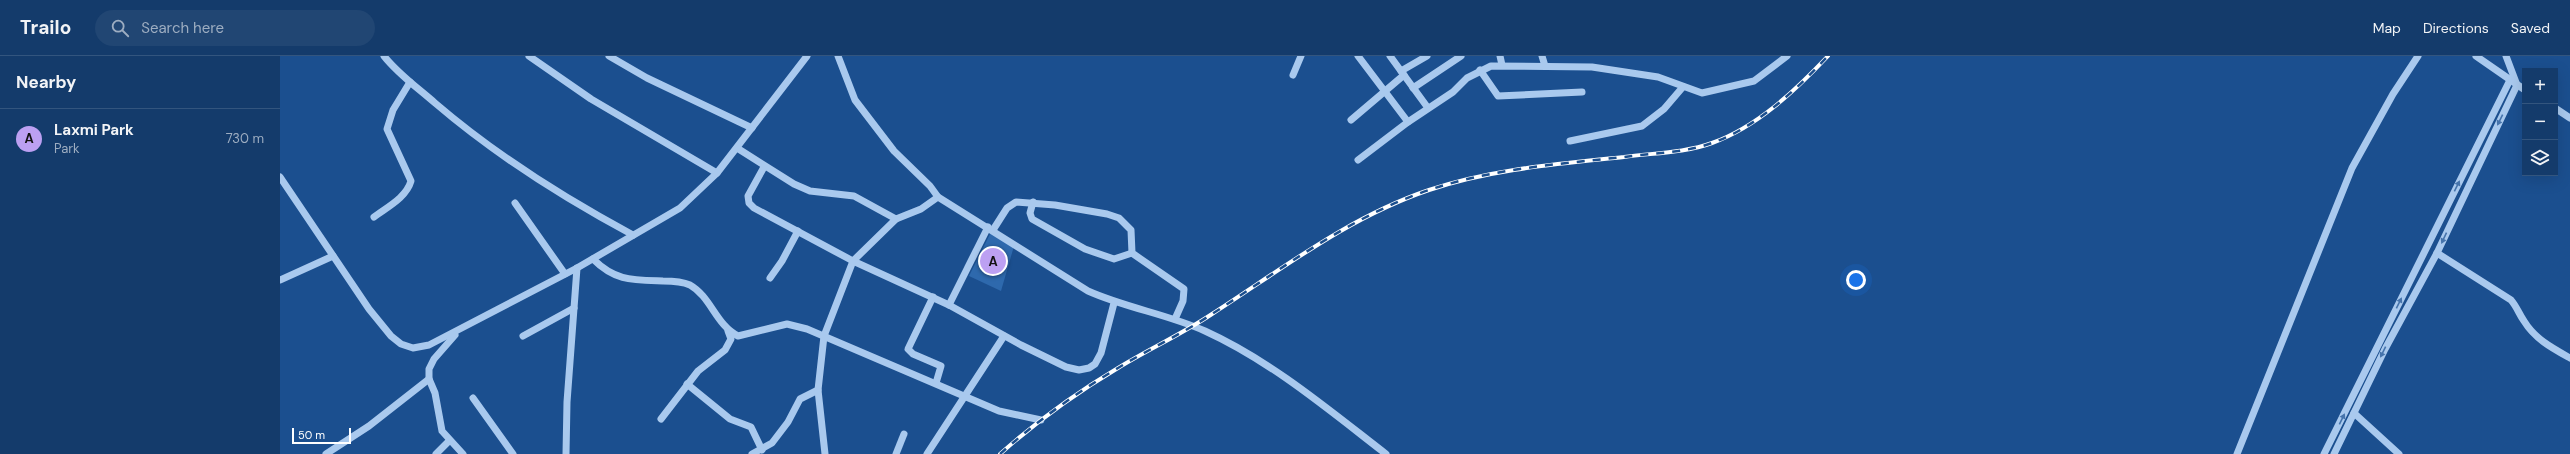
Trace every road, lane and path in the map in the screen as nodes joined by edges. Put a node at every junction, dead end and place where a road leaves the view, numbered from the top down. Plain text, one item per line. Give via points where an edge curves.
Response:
1 (384, 56) edge
2 (529, 56) edge
3 (609, 56) edge
4 (807, 56) edge
5 (838, 56) edge
6 (1301, 56) edge
7 (1358, 56) edge
8 (1390, 56) edge
9 (1427, 56) edge
10 (1461, 56) edge
11 (1500, 56) edge
12 (1542, 56) edge
13 (1787, 56) edge
14 (2418, 56) edge
15 (2476, 56) edge
16 (2506, 56) edge
17 (1502, 65) junction
18 (1545, 66) junction
19 (1480, 70) junction
20 (1403, 73) junction
21 (1294, 74) dead end
22 (2510, 80) junction
23 (410, 82) junction
24 (2517, 85) junction
25 (1413, 88) junction
26 (1682, 88) junction
27 (2522, 88) edge
28 (1384, 92) junction
29 (1582, 92) dead end
30 (1428, 108) junction
31 (2558, 110) edge
32 (2570, 118) edge
33 (1351, 120) dead end
34 (1408, 122) junction
35 (752, 128) junction
36 (1570, 141) dead end
37 (737, 148) junction
38 (1358, 160) dead end
39 (764, 167) junction
40 (717, 173) junction
41 (280, 177) edge
42 (938, 197) junction
43 (1033, 202) junction
44 (515, 203) dead end
45 (374, 217) dead end
46 (896, 219) junction
47 (991, 229) junction
48 (798, 231) junction
49 (633, 235) junction
50 (1132, 253) junction
51 (2437, 253) junction
52 (333, 256) junction
53 (593, 258) junction
54 (853, 261) junction
55 (577, 268) junction
56 (565, 274) junction
57 (770, 278) dead end
58 (280, 280) edge
59 (933, 297) junction
60 (1114, 303) junction
61 (949, 306) junction
62 (574, 308) junction
63 (1175, 319) junction
64 (460, 331) junction
65 (728, 331) junction
66 (522, 336) dead end
67 (824, 336) junction
68 (1004, 336) junction
69 (2570, 358) edge
70 (429, 379) junction
71 (936, 383) junction
72 (687, 384) junction
73 (818, 390) junction
74 (964, 395) junction
75 (473, 398) dead end
76 (2354, 413) junction
77 (661, 419) dead end
78 (1041, 420) dead end
79 (904, 434) dead end
80 (449, 441) junction
81 (762, 450) junction
82 (326, 454) edge
83 (436, 454) edge
84 (463, 454) edge
85 (513, 454) edge
86 (566, 454) edge
87 (752, 454) edge
88 (825, 454) edge
89 (896, 454) edge
90 (927, 454) edge
91 (1386, 454) edge
92 (2237, 454) edge
93 (2324, 454) edge
94 (2334, 454) edge
95 (2399, 454) edge

1 - 23 street
2 - 40 street via 591,99
3 - 35 street via 667,88
4 - 35 street
5 - 42 street via 855,100 894,151
6 - 21 street
7 - 28 street
8 - 20 street
9 - 20 street
10 - 25 street
11 - 17 street
12 - 18 street
13 - 26 street via 1754,81 1702,94
14 - 92 street via 2393,94 2352,168
15 - 22 street
16 - 24 street
17 - 18 street
17 - 19 street
18 - 26 street via 1592,67 1645,74
19 - 29 street via 1494,93 1503,97
19 - 30 street
20 - 25 street
20 - 28 street
22 - 24 street
93 -> 22 street
23 - 45 street via 393,110 387,129 411,182 409,189 402,196
23 - 49 street via 459,124 517,168 573,203
24 - 27 street
24 -> 51 street
25 - 30 street
26 - 36 street via 1664,109 1642,126
28 - 33 street
28 - 34 street
30 - 34 street
31 - 32 street
34 - 38 street
35 - 37 street
37 - 39 street
37 - 40 street
39 - 46 street via 810,191 854,196
39 - 48 street via 748,196 749,203
40 - 49 street via 680,208
41 - 52 street
42 - 46 street via 921,209
42 - 47 street
43 - 47 street via 1010,204
43 - 50 street via 1119,218 1131,230
43 - 50 street via 1030,212 1032,219 1068,240 1114,259
44 - 56 street
46 - 54 street
47 - 60 street via 1088,291
47 - 61 street
48 - 54 street
48 - 57 street
49 - 53 street
50 - 63 street via 1184,289 1183,301
51 - 69 street via 2511,300 2531,331 2544,344
51 -> 76 street
52 - 58 street
52 - 64 street via 369,309 401,344 413,348 429,345
53 - 55 street
53 - 65 street via 605,271 618,277 677,281 691,286 699,292
54 - 59 street
54 - 67 street
55 - 56 street
55 - 62 street
56 - 64 street
59 - 61 street
59 - 71 street via 908,349 941,366
60 - 63 street
60 - 68 street via 1101,353 1095,364 1088,368 1079,370 1066,366
61 - 68 street
62 - 66 street
62 - 86 street via 566,402
63 - 91 street via 1204,331 1258,360
64 - 70 street via 434,359 429,369
65 - 67 street via 738,336 787,324
65 - 72 street via 731,339 725,350 698,371
67 - 71 street
67 - 73 street
68 - 74 street
70 - 80 street via 442,431
70 - 82 street via 369,426
71 - 74 street
72 - 77 street
72 - 81 street via 730,419 751,427
73 - 81 street via 800,399 782,431
73 - 88 street
74 - 78 street via 999,411
74 - 90 street
75 - 85 street
76 - 94 street
76 - 95 street
79 - 89 street
80 - 83 street
80 - 84 street
81 - 87 street

